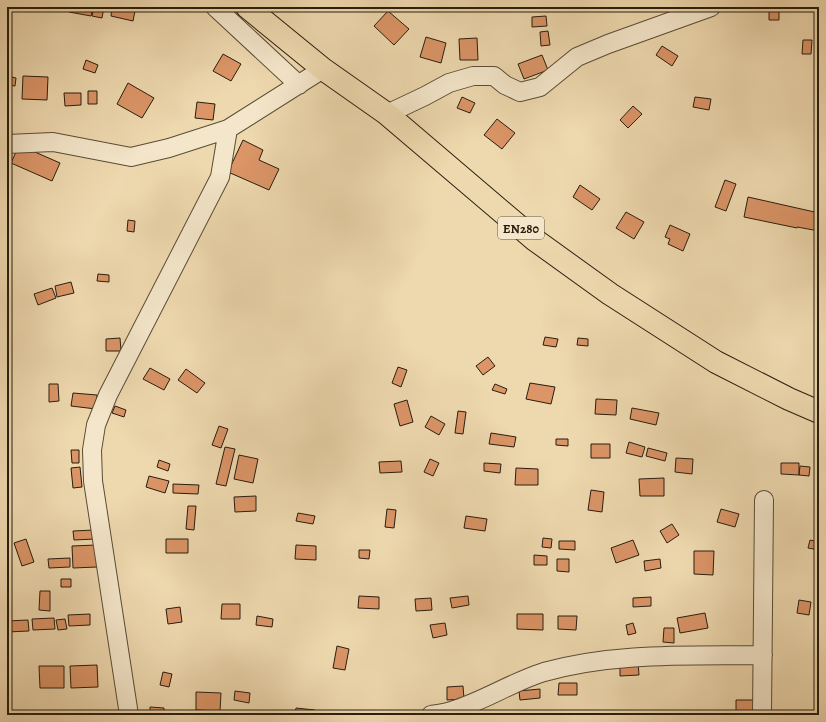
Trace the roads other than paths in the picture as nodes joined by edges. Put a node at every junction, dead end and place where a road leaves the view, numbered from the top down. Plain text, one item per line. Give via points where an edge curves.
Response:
1 (215, 7) edge
2 (247, 7) edge
3 (711, 7) edge
4 (323, 69) junction
5 (299, 85) junction
6 (387, 114) junction
7 (228, 129) junction
8 (7, 144) edge
9 (819, 412) edge
10 (764, 500) dead end
11 (762, 655) junction
12 (128, 715) edge
13 (430, 715) edge
14 (762, 715) edge

1 - 5 street
2 - 4 main road, EN280
3 - 6 street via 577,57 540,87 520,92 494,76 473,76 449,83
4 - 5 street
4 - 6 main road, EN280
5 - 7 street
6 - 9 main road, EN280 via 535,240 610,294 716,362
7 - 8 street via 131,157 53,142
7 - 12 street via 220,177 108,395 96,425 92,450 93,481
10 - 11 street
11 - 13 street via 627,657 580,664 543,673 511,684 478,701 451,711
11 - 14 street

